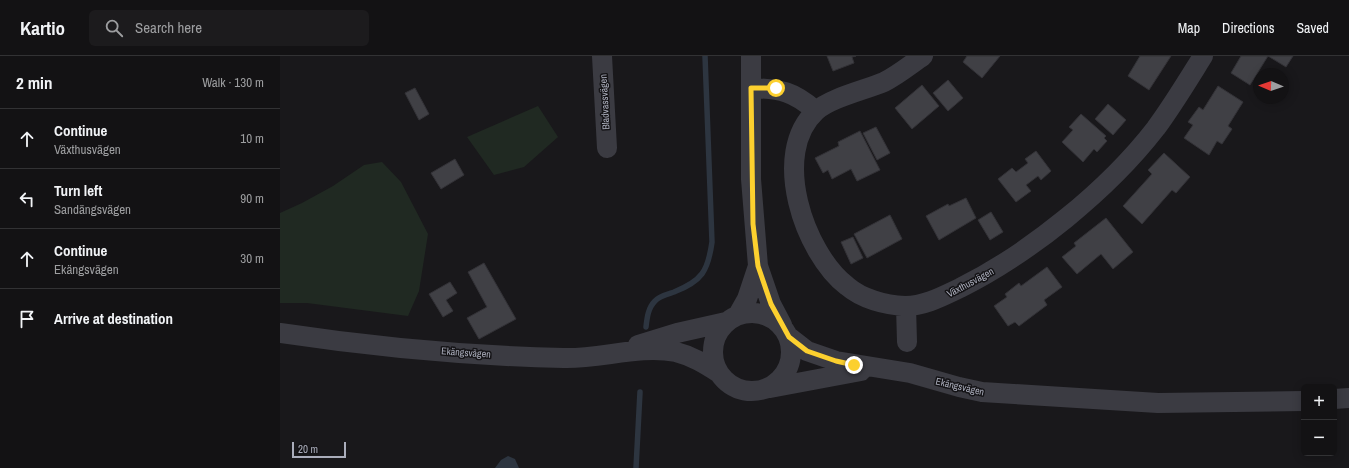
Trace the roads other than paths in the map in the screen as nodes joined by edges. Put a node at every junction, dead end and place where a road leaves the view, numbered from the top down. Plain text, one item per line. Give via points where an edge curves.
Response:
1 (602, 56) edge
2 (752, 56) edge
3 (923, 56) edge
4 (1203, 56) edge
5 (751, 88) junction
6 (816, 111) junction
7 (607, 148) dead end
8 (758, 266) junction
9 (906, 306) junction
10 (732, 319) junction
11 (785, 331) junction
12 (280, 333) edge
13 (280, 338) edge
14 (322, 339) junction
15 (907, 342) dead end
16 (611, 353) junction
17 (875, 369) junction
18 (719, 373) junction
19 (766, 388) junction
20 (1349, 398) edge
21 (1337, 399) edge
22 (1301, 401) edge

1 - 7 street, Bladvassvägen
2 - 5 street
3 - 6 street via 885,82
4 - 9 street, Växthusvägen via 1155,128 1102,186 1070,214 1025,249 978,279 928,302
5 - 6 street via 776,88 795,94
5 - 8 street via 751,178
6 - 9 street, Växthusvägen via 800,135 794,159 796,190 807,230 824,261 847,287 870,299
8 - 10 street via 747,299
8 - 11 street via 771,304
9 - 15 street
10 - 11 street via 745,313 761,313 769,316
10 - 16 street, Ekängsvägen
10 - 18 street via 718,333 713,347
11 - 17 street, Ekängsvägen via 807,351 818,356
11 - 19 street via 792,352 788,368 780,380
12 - 14 street, Ekängsvägen
13 - 14 street, Ekängsvägen
14 - 16 street, Ekängsvägen via 426,350 536,357 568,358
16 - 18 street, Ekängsvägen via 676,352 700,360
17 - 19 street, Ekängsvägen
17 - 22 street, Ekängsvägen via 910,373 982,392 1046,397 1158,403
18 - 19 street via 730,384 744,390
20 - 21 street

